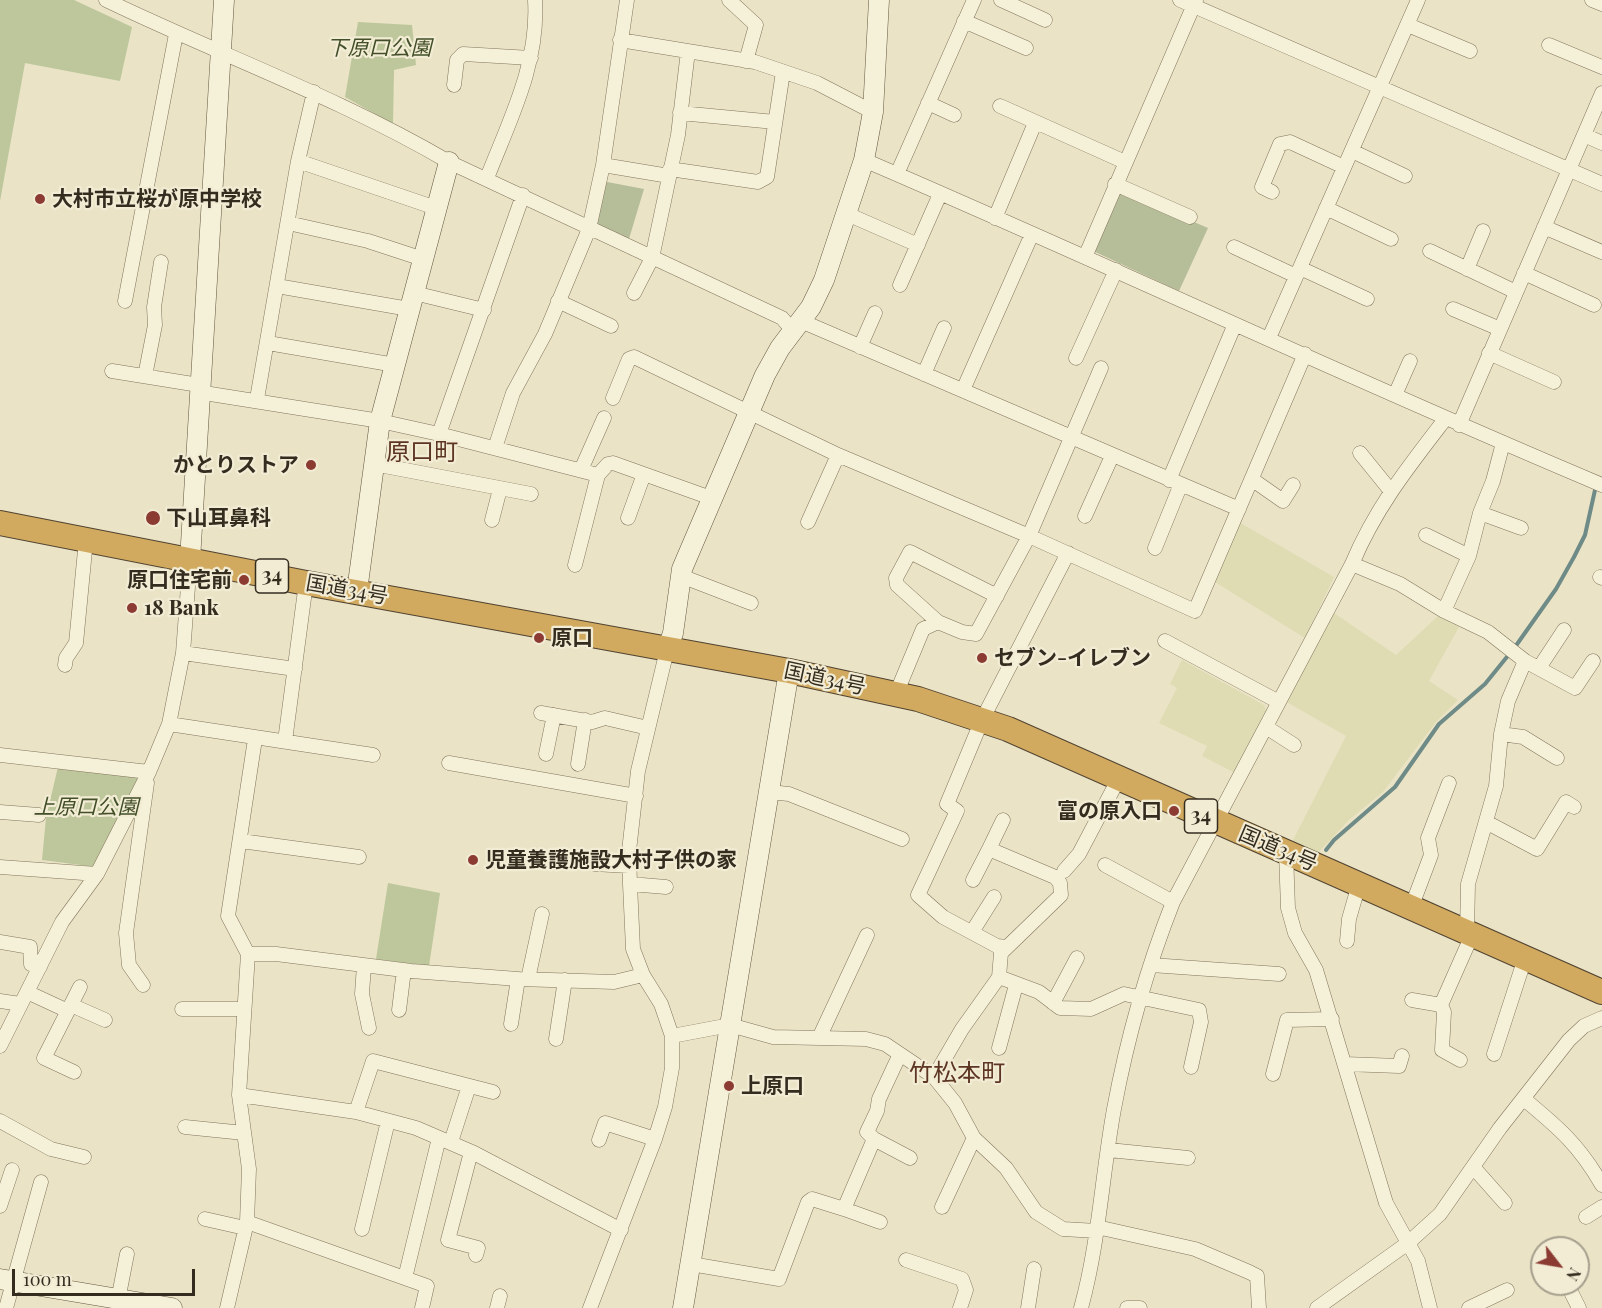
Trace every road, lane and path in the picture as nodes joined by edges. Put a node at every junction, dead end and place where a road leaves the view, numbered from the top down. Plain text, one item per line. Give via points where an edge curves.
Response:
1 (106, 0) edge
2 (140, 0) edge
3 (224, 0) edge
4 (536, 0) edge
5 (627, 0) edge
6 (729, 0) edge
7 (879, 0) edge
8 (974, 0) edge
9 (1000, 0) edge
10 (1180, 0) edge
11 (1418, 0) edge
12 (1592, 0) edge
13 (1195, 3) edge
14 (1602, 4) edge
15 (137, 15) junction
16 (1045, 20) dead end
17 (964, 21) junction
18 (1408, 25) junction
19 (176, 34) junction
20 (620, 40) junction
21 (1549, 45) dead end
22 (1026, 48) dead end
23 (688, 51) junction
24 (1470, 51) dead end
25 (221, 53) junction
26 (531, 58) junction
27 (746, 61) junction
28 (1602, 67) edge
29 (783, 72) junction
30 (454, 86) dead end
31 (1381, 88) junction
32 (314, 92) junction
33 (1602, 93) edge
34 (928, 103) junction
35 (1000, 106) dead end
36 (873, 112) junction
37 (680, 113) junction
38 (954, 115) dead end
39 (776, 123) junction
40 (1035, 123) junction
41 (1584, 135) junction
42 (1602, 143) edge
43 (1352, 151) junction
44 (864, 160) junction
45 (298, 161) junction
46 (449, 162) junction
47 (1125, 162) junction
48 (603, 165) junction
49 (1344, 167) junction
50 (1569, 169) junction
51 (669, 172) junction
52 (897, 174) junction
53 (1405, 176) dead end
54 (487, 178) junction
55 (1115, 184) junction
56 (1602, 184) edge
57 (1263, 187) dead end
58 (940, 194) junction
59 (523, 195) junction
60 (436, 208) junction
61 (1326, 208) junction
62 (847, 214) junction
63 (1190, 217) dead end
64 (995, 218) junction
65 (288, 223) junction
66 (1544, 227) junction
67 (589, 229) junction
68 (1483, 231) dead end
69 (1032, 234) junction
70 (1391, 239) dead end
71 (918, 245) junction
72 (1234, 247) dead end
73 (1430, 251) dead end
74 (1602, 252) edge
75 (1085, 257) junction
76 (652, 258) junction
77 (423, 259) junction
78 (161, 262) dead end
79 (1467, 269) junction
80 (1116, 270) junction
81 (1298, 272) junction
82 (1524, 273) junction
83 (900, 285) dead end
84 (277, 286) junction
85 (1516, 292) junction
86 (634, 293) dead end
87 (1366, 299) dead end
88 (125, 301) dead end
89 (412, 301) junction
90 (558, 301) junction
91 (1594, 305) dead end
92 (1453, 309) dead end
93 (484, 310) junction
94 (875, 313) dead end
95 (1235, 324) junction
96 (611, 326) dead end
97 (797, 326) junction
98 (944, 328) dead end
99 (1500, 329) junction
100 (1269, 338) junction
101 (268, 343) junction
102 (860, 347) junction
103 (1490, 353) junction
104 (1305, 354) junction
105 (1076, 358) dead end
106 (1410, 362) dead end
107 (395, 365) junction
108 (1101, 368) dead end
109 (112, 371) dead end
110 (924, 374) junction
111 (145, 376) junction
112 (1554, 382) dead end
113 (199, 388) junction
114 (963, 390) junction
115 (1395, 395) junction
116 (613, 398) dead end
117 (257, 399) junction
118 (748, 412) junction
119 (604, 418) dead end
120 (1446, 418) junction
121 (381, 421) junction
122 (1459, 425) junction
123 (439, 434) junction
124 (1070, 439) junction
125 (1503, 443) junction
126 (495, 448) junction
127 (1360, 453) dead end
128 (838, 455) junction
129 (1112, 456) junction
130 (374, 464) junction
131 (581, 470) junction
132 (644, 474) junction
133 (598, 475) junction
134 (1252, 480) junction
135 (1175, 482) junction
136 (1293, 485) dead end
137 (1602, 485) edge
138 (500, 489) junction
139 (1390, 490) junction
140 (531, 494) dead end
141 (711, 498) junction
142 (1239, 509) junction
143 (1480, 513) junction
144 (1085, 516) dead end
145 (628, 519) dead end
146 (492, 520) dead end
147 (808, 522) dead end
148 (0, 523) edge
149 (1521, 528) dead end
150 (1426, 535) dead end
151 (1029, 536) junction
152 (86, 540) junction
153 (1155, 548) dead end
154 (1068, 553) junction
155 (1469, 556) junction
156 (189, 560) junction
157 (1352, 564) junction
158 (575, 565) dead end
159 (681, 576) junction
160 (306, 583) junction
161 (357, 591) junction
162 (997, 596) junction
163 (752, 603) dead end
164 (1444, 611) junction
165 (938, 622) junction
166 (1564, 630) dead end
167 (1166, 641) dead end
168 (667, 651) junction
169 (183, 653) junction
170 (1516, 654) junction
171 (1593, 661) dead end
172 (65, 665) dead end
173 (295, 669) junction
174 (1539, 669) junction
175 (789, 672) junction
176 (896, 694) junction
177 (1279, 702) junction
178 (585, 720) junction
179 (982, 720) junction
180 (169, 724) junction
181 (1266, 727) junction
182 (648, 728) junction
183 (1501, 734) junction
184 (255, 739) junction
185 (285, 741) junction
186 (1294, 745) dead end
187 (546, 754) dead end
188 (0, 755) edge
189 (373, 755) dead end
190 (1557, 758) dead end
191 (449, 763) dead end
192 (578, 764) dead end
193 (149, 772) junction
194 (1118, 780) junction
195 (1449, 783) dead end
196 (769, 792) junction
197 (636, 796) junction
198 (1565, 802) dead end
199 (0, 812) edge
200 (39, 815) dead end
201 (1004, 819) dead end
202 (1216, 822) junction
203 (1486, 822) junction
204 (902, 839) dead end
205 (240, 842) junction
206 (989, 849) junction
207 (1286, 853) junction
208 (359, 857) dead end
209 (594, 864) dead end
210 (1105, 865) dead end
211 (630, 866) junction
212 (0, 867) edge
213 (1064, 871) dead end
214 (97, 874) junction
215 (973, 880) dead end
216 (630, 884) junction
217 (1359, 884) junction
218 (666, 887) dead end
219 (994, 897) dead end
220 (1173, 902) junction
221 (1411, 908) junction
222 (542, 914) dead end
223 (972, 932) junction
224 (1469, 934) junction
225 (867, 935) dead end
226 (0, 942) edge
227 (1347, 942) dead end
228 (1007, 947) junction
229 (248, 954) junction
230 (1077, 958) dead end
231 (1525, 958) junction
232 (364, 965) junction
233 (1151, 965) junction
234 (40, 967) junction
235 (404, 970) junction
236 (1279, 974) dead end
237 (643, 975) junction
238 (999, 977) junction
239 (523, 979) junction
240 (565, 980) junction
241 (143, 985) dead end
242 (1016, 985) junction
243 (80, 987) dead end
244 (1602, 992) edge
245 (24, 998) junction
246 (1141, 998) junction
247 (0, 1000) edge
248 (1412, 1000) dead end
249 (1053, 1003) junction
250 (1441, 1005) junction
251 (69, 1008) junction
252 (182, 1009) dead end
253 (244, 1009) junction
254 (399, 1010) dead end
255 (1602, 1018) edge
256 (1332, 1019) junction
257 (105, 1020) dead end
258 (511, 1024) dead end
259 (730, 1025) junction
260 (369, 1028) dead end
261 (672, 1036) junction
262 (819, 1038) junction
263 (556, 1039) dead end
264 (0, 1046) edge
265 (999, 1048) dead end
266 (900, 1054) junction
267 (1494, 1054) dead end
268 (1460, 1060) dead end
269 (1345, 1064) junction
270 (1399, 1066) dead end
271 (1191, 1067) dead end
272 (74, 1072) dead end
273 (1273, 1074) dead end
274 (934, 1077) junction
275 (469, 1086) junction
276 (493, 1092) dead end
277 (239, 1095) junction
278 (1524, 1099) junction
279 (356, 1112) junction
280 (0, 1121) edge
281 (388, 1121) junction
282 (185, 1127) dead end
283 (244, 1133) junction
284 (974, 1138) junction
285 (655, 1139) junction
286 (874, 1139) junction
287 (445, 1140) junction
288 (599, 1140) dead end
289 (1109, 1150) junction
290 (471, 1152) junction
291 (84, 1157) dead end
292 (910, 1158) dead end
293 (1188, 1158) dead end
294 (1474, 1168) junction
295 (12, 1170) dead end
296 (41, 1182) dead end
297 (1602, 1185) edge
298 (1505, 1203) dead end
299 (0, 1206) edge
300 (942, 1207) dead end
301 (1602, 1207) edge
302 (844, 1209) junction
303 (1586, 1217) dead end
304 (205, 1219) dead end
305 (880, 1222) dead end
306 (246, 1225) junction
307 (362, 1229) dead end
308 (1097, 1229) junction
309 (621, 1230) junction
310 (1408, 1243) junction
311 (479, 1248) dead end
312 (127, 1254) dead end
313 (906, 1260) dead end
314 (691, 1264) junction
315 (1034, 1269) dead end
316 (405, 1278) junction
317 (6, 1280) edge
318 (1507, 1290) dead end
319 (1337, 1302) edge
320 (117, 1303) edge
321 (6, 1308) edge
322 (172, 1308) edge
323 (227, 1308) edge
324 (422, 1308) edge
325 (590, 1308) edge
326 (683, 1308) edge
327 (960, 1308) edge
328 (1028, 1308) edge
329 (1081, 1308) edge
330 (1127, 1308) edge
331 (1137, 1308) edge
332 (1258, 1308) edge
333 (1317, 1308) edge
334 (1430, 1308) edge
335 (1469, 1308) edge

1 - 15 street
2 - 15 street
3 - 25 street
4 - 26 street via 537,25
5 - 20 street
6 - 27 street via 756,25
7 - 36 street
8 - 17 street
9 - 16 street
10 - 13 street
11 - 18 street
12 - 14 street
13 - 31 street
13 - 47 street
15 - 19 street
17 - 22 street
17 - 34 street
18 - 24 street
18 - 31 street
19 - 25 street
19 - 88 street
20 - 23 street
20 - 48 street
21 - 28 street
23 - 27 street
23 - 37 street
25 - 32 street
25 - 113 street
26 - 30 street via 463,54 457,60
26 - 54 street via 517,108
27 - 29 street
29 - 36 street via 817,83
29 - 39 street
31 - 43 street
31 - 50 street
32 - 45 street
32 - 46 street
33 - 41 street
34 - 38 street
34 - 52 street
35 - 40 street
36 - 44 street
37 - 39 street
37 - 51 street
39 - 51 street via 767,177 758,182
40 - 47 street
40 - 64 street
41 - 42 street
41 - 50 street
43 - 49 street
43 - 53 street
44 - 52 street
44 - 62 street
45 - 60 street
45 - 65 street
46 - 54 street
46 - 60 street
47 - 55 street
48 - 51 street
48 - 67 street
49 - 57 street via 1290,142 1280,144
49 - 61 street
50 - 56 street
50 - 66 street
51 - 76 street
52 - 58 street
54 - 59 street
55 - 63 street
55 - 75 street
58 - 64 street
58 - 71 street
59 - 67 street
59 - 93 street
60 - 77 street
61 - 70 street
61 - 81 street
62 - 71 street
62 - 97 street via 824,280
64 - 69 street
65 - 77 street via 368,241
65 - 84 street
66 - 74 street
66 - 82 street
67 - 76 street
67 - 90 street
68 - 79 street
69 - 75 street
69 - 114 street
71 - 83 street
72 - 81 street
73 - 79 street
75 - 80 street
76 - 86 street
76 - 97 street
77 - 89 street
78 - 111 street
79 - 85 street
80 - 95 street
80 - 105 street
81 - 87 street
81 - 100 street
82 - 85 street
82 - 91 street
84 - 89 street
84 - 101 street
85 - 99 street
89 - 93 street
89 - 107 street
90 - 96 street
90 - 126 street via 513,393
92 - 99 street
93 - 123 street
94 - 102 street
95 - 100 street
95 - 135 street
97 - 102 street
97 - 118 street via 765,375
98 - 110 street
99 - 103 street
100 - 104 street
101 - 107 street
101 - 117 street
102 - 110 street
103 - 112 street
103 - 122 street
104 - 115 street
104 - 134 street
106 - 115 street
107 - 121 street
108 - 124 street
109 - 111 street
110 - 114 street
111 - 113 street
113 - 117 street
113 - 156 street
114 - 124 street
115 - 120 street
116 - 118 street via 629,359 634,357
117 - 121 street
118 - 128 street
118 - 141 street
119 - 131 street
120 - 122 street
120 - 139 street
121 - 123 street
121 - 130 street
122 - 125 street
123 - 126 street
124 - 129 street
124 - 151 street
125 - 137 street
125 - 143 street
126 - 131 street
127 - 139 street
128 - 147 street
128 - 151 street
129 - 135 street
129 - 144 street
130 - 138 street
130 - 161 street
131 - 133 street
132 - 133 street via 613,463
132 - 141 street
132 - 145 street
133 - 158 street
134 - 136 street via 1283,501
134 - 142 street
135 - 142 street
135 - 153 street
138 - 140 street
138 - 146 street
139 - 157 street
141 - 159 street
142 - 154 street via 1194,611
143 - 149 street
143 - 155 street
148 - 152 highway, 国道34号 / 34
150 - 155 street
151 - 154 street
151 - 162 street
152 - 156 highway, 国道34号 / 34
152 - 172 street via 76,643
154 - 179 street
155 - 164 street
156 - 160 highway, 国道34号 / 34
156 - 169 street
157 - 164 street via 1400,584
157 - 177 street
159 - 163 street
159 - 168 street
160 - 161 highway, 国道34号 / 34
160 - 173 street
161 - 168 highway, 国道34号 / 34
162 - 165 street via 976,634 962,633
162 - 165 street via 910,552 896,578 897,585
164 - 170 street via 1488,632
165 - 176 street via 923,629
166 - 174 street
167 - 177 street
168 - 175 highway, 国道34号 / 34
168 - 182 street
169 - 173 street
169 - 180 street
170 - 174 street
170 - 183 street
171 - 174 street via 1575,688
173 - 185 street
175 - 176 highway, 国道34号 / 34
175 - 196 street
176 - 179 highway, 国道34号 / 34
177 - 181 street
178 - 182 street via 604,718
178 - 187 street via 547,714
178 - 192 street
179 - 194 highway, 国道34号 / 34
179 - 223 street via 947,804 957,811 918,895 944,917
180 - 184 street
180 - 193 street
181 - 186 street
181 - 202 street
182 - 197 street
183 - 190 street via 1523,737
183 - 203 street via 1496,786
184 - 185 street
184 - 205 street
185 - 189 street
188 - 193 street
191 - 197 street
193 - 214 street
193 - 241 street via 126,933 129,964
194 - 202 highway, 国道34号 / 34
194 - 213 street via 1079,854
195 - 221 street via 1428,838 1431,855
196 - 204 street via 789,794
196 - 259 street
197 - 211 street
198 - 203 street via 1552,836 1537,849
199 - 200 street
201 - 206 street
202 - 207 highway, 国道34号 / 34
202 - 220 street
203 - 224 street via 1468,884
205 - 208 street
205 - 229 street via 228,916
206 - 215 street
206 - 228 street via 1060,882 1061,895
207 - 217 highway, 国道34号 / 34
207 - 256 street via 1288,908 1295,933 1316,970
209 - 211 street
210 - 220 street
211 - 216 street
212 - 214 street
214 - 234 street via 62,922
216 - 218 street
216 - 237 street via 633,949
217 - 221 highway, 国道34号 / 34
217 - 227 street
219 - 223 street
220 - 233 street
221 - 224 highway, 国道34号 / 34
222 - 239 street
223 - 228 street
224 - 231 highway, 国道34号 / 34
224 - 250 street
225 - 262 street
226 - 234 street via 30,946 32,964
228 - 238 street via 999,962
229 - 232 street
229 - 253 street
230 - 249 street
231 - 244 highway, 国道34号 / 34
231 - 267 street
232 - 235 street
232 - 260 street via 362,994
233 - 236 street
233 - 246 street
234 - 245 street
235 - 239 street
235 - 254 street
237 - 240 street via 614,982
237 - 261 street via 661,1004
238 - 242 street
238 - 274 street
239 - 240 street
239 - 258 street
240 - 263 street
242 - 249 street via 1039,992
242 - 265 street
243 - 251 street
245 - 247 street
245 - 251 street
245 - 264 street
246 - 249 street via 1125,994 1091,1009 1060,1008
246 - 271 street via 1199,1010 1201,1022
246 - 289 street via 1114,1109
248 - 250 street
250 - 268 street via 1442,1050
251 - 257 street
251 - 272 street via 42,1063
252 - 253 street
253 - 277 street
255 - 278 street via 1584,1026 1569,1040
256 - 269 street
256 - 273 street via 1287,1020
259 - 261 street
259 - 262 street via 772,1037
259 - 314 street
261 - 285 street via 672,1068
262 - 266 street via 866,1040 885,1044
266 - 274 street
266 - 286 street via 867,1132
269 - 270 street
269 - 310 street via 1386,1203
274 - 284 street via 955,1103
275 - 276 street
275 - 279 street via 373,1061
275 - 287 street
277 - 279 street
277 - 283 street
278 - 294 street
278 - 297 street via 1571,1139
279 - 281 street
280 - 291 street via 51,1149
281 - 287 street
281 - 307 street
282 - 283 street
283 - 306 street via 249,1169
284 - 300 street
284 - 308 street via 1006,1168 1036,1212 1063,1229
285 - 288 street via 605,1123
285 - 309 street
286 - 292 street
286 - 302 street
287 - 290 street
287 - 316 street
289 - 293 street
289 - 308 street
290 - 309 street
290 - 311 street via 448,1240
294 - 298 street
294 - 310 street via 1440,1214
295 - 299 street
296 - 317 street
301 - 303 street
302 - 305 street
302 - 314 street via 813,1199 808,1202 779,1279
304 - 306 street
306 - 316 street
306 - 323 street
308 - 329 street
308 - 332 street via 1196,1249 1249,1272 1257,1276
309 - 325 street
310 - 319 street
310 - 334 street via 1419,1261
312 - 320 street
313 - 327 street via 962,1279 966,1290
314 - 326 street
315 - 328 street
316 - 324 street via 427,1287
317 - 320 street
317 - 321 street
318 - 335 street
319 - 333 street
320 - 322 street
330 - 331 street

